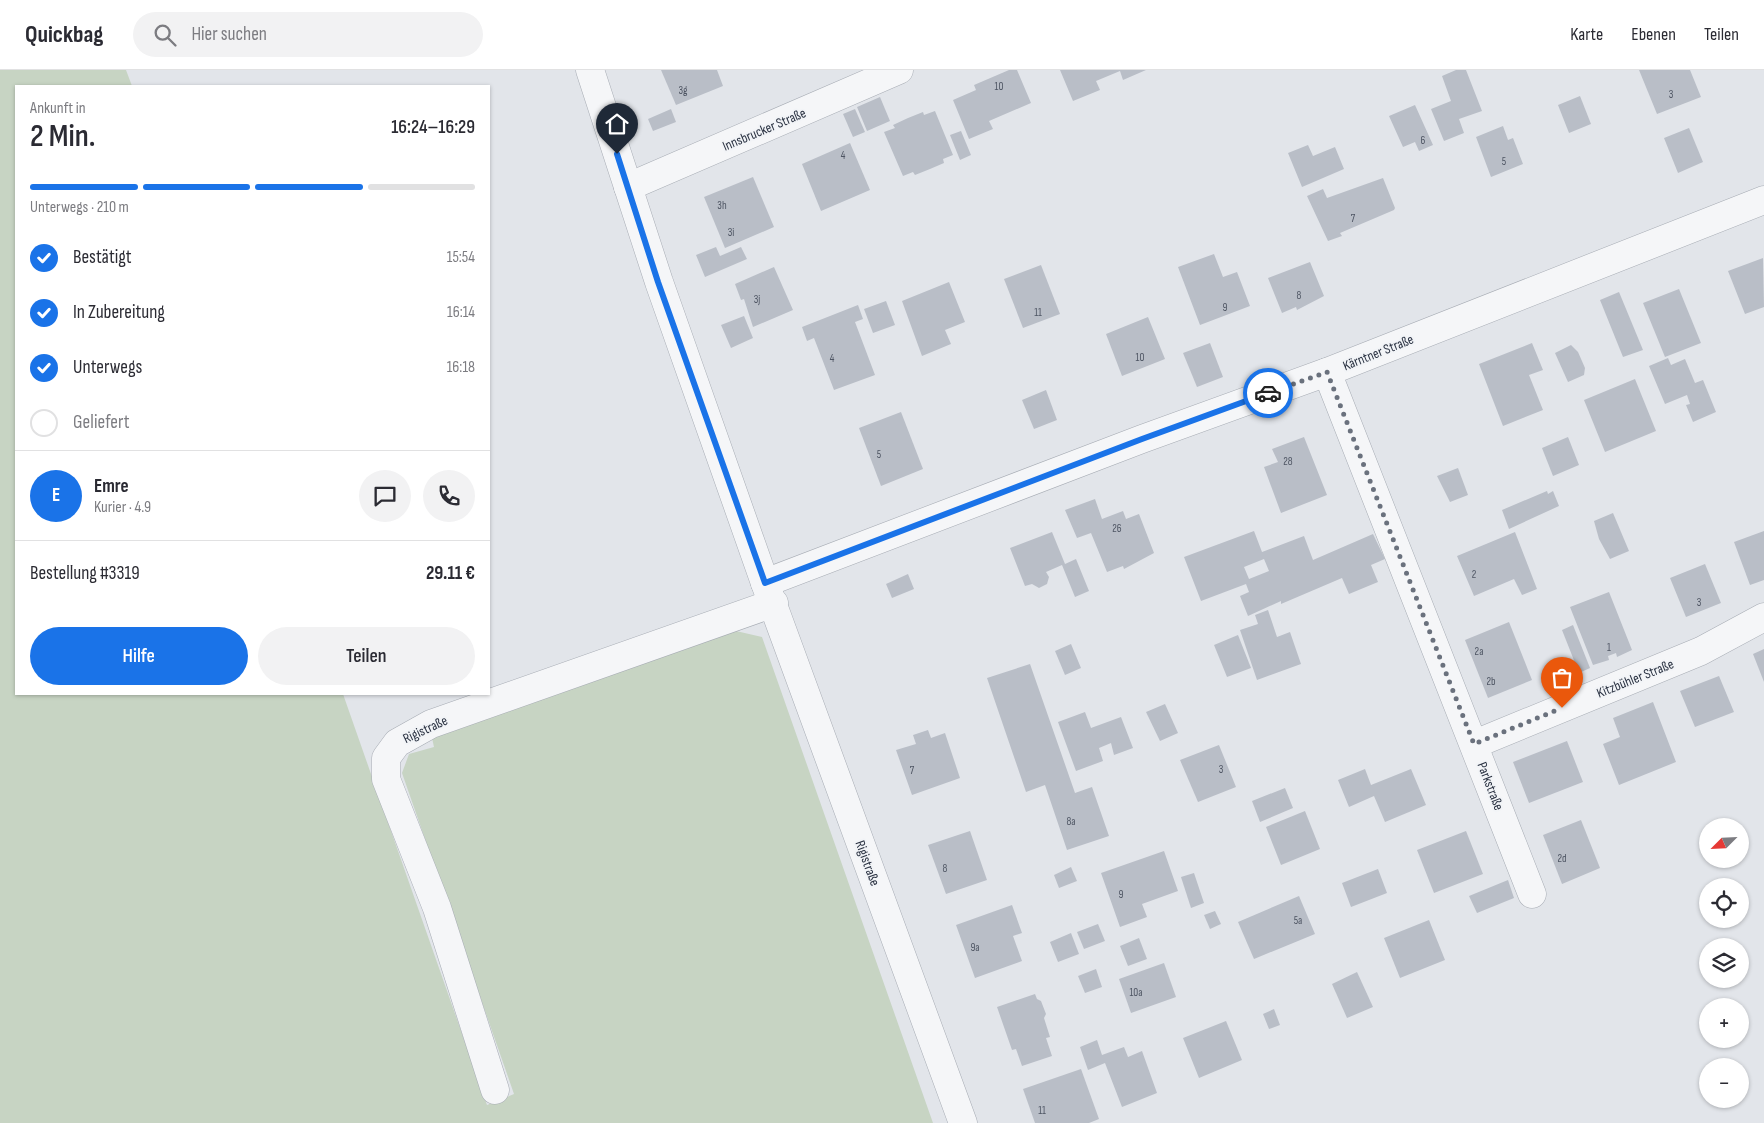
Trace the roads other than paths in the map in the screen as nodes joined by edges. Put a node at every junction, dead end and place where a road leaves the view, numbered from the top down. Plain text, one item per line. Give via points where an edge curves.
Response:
1 (590, 70) edge
2 (899, 70) edge
3 (628, 187) junction
4 (1764, 200) edge
5 (1327, 372) junction
6 (770, 593) junction
7 (1764, 616) edge
8 (1474, 744) junction
9 (1532, 894) dead end
10 (495, 1090) dead end
11 (963, 1123) edge

1 - 3 street, Rigistraße
2 - 3 street, Innsbrucker Straße
3 - 6 street, Rigistraße via 658,282
4 - 5 street, Kärntner Straße
5 - 6 street, Kärntner Straße via 1142,439
5 - 8 street, Parkstraße
6 - 10 street, Rigistraße via 431,724 397,743 386,758 386,779 437,908
6 - 11 street, Rigistraße
7 - 8 street, Kitzbühler Straße via 1701,651
8 - 9 street, Parkstraße

